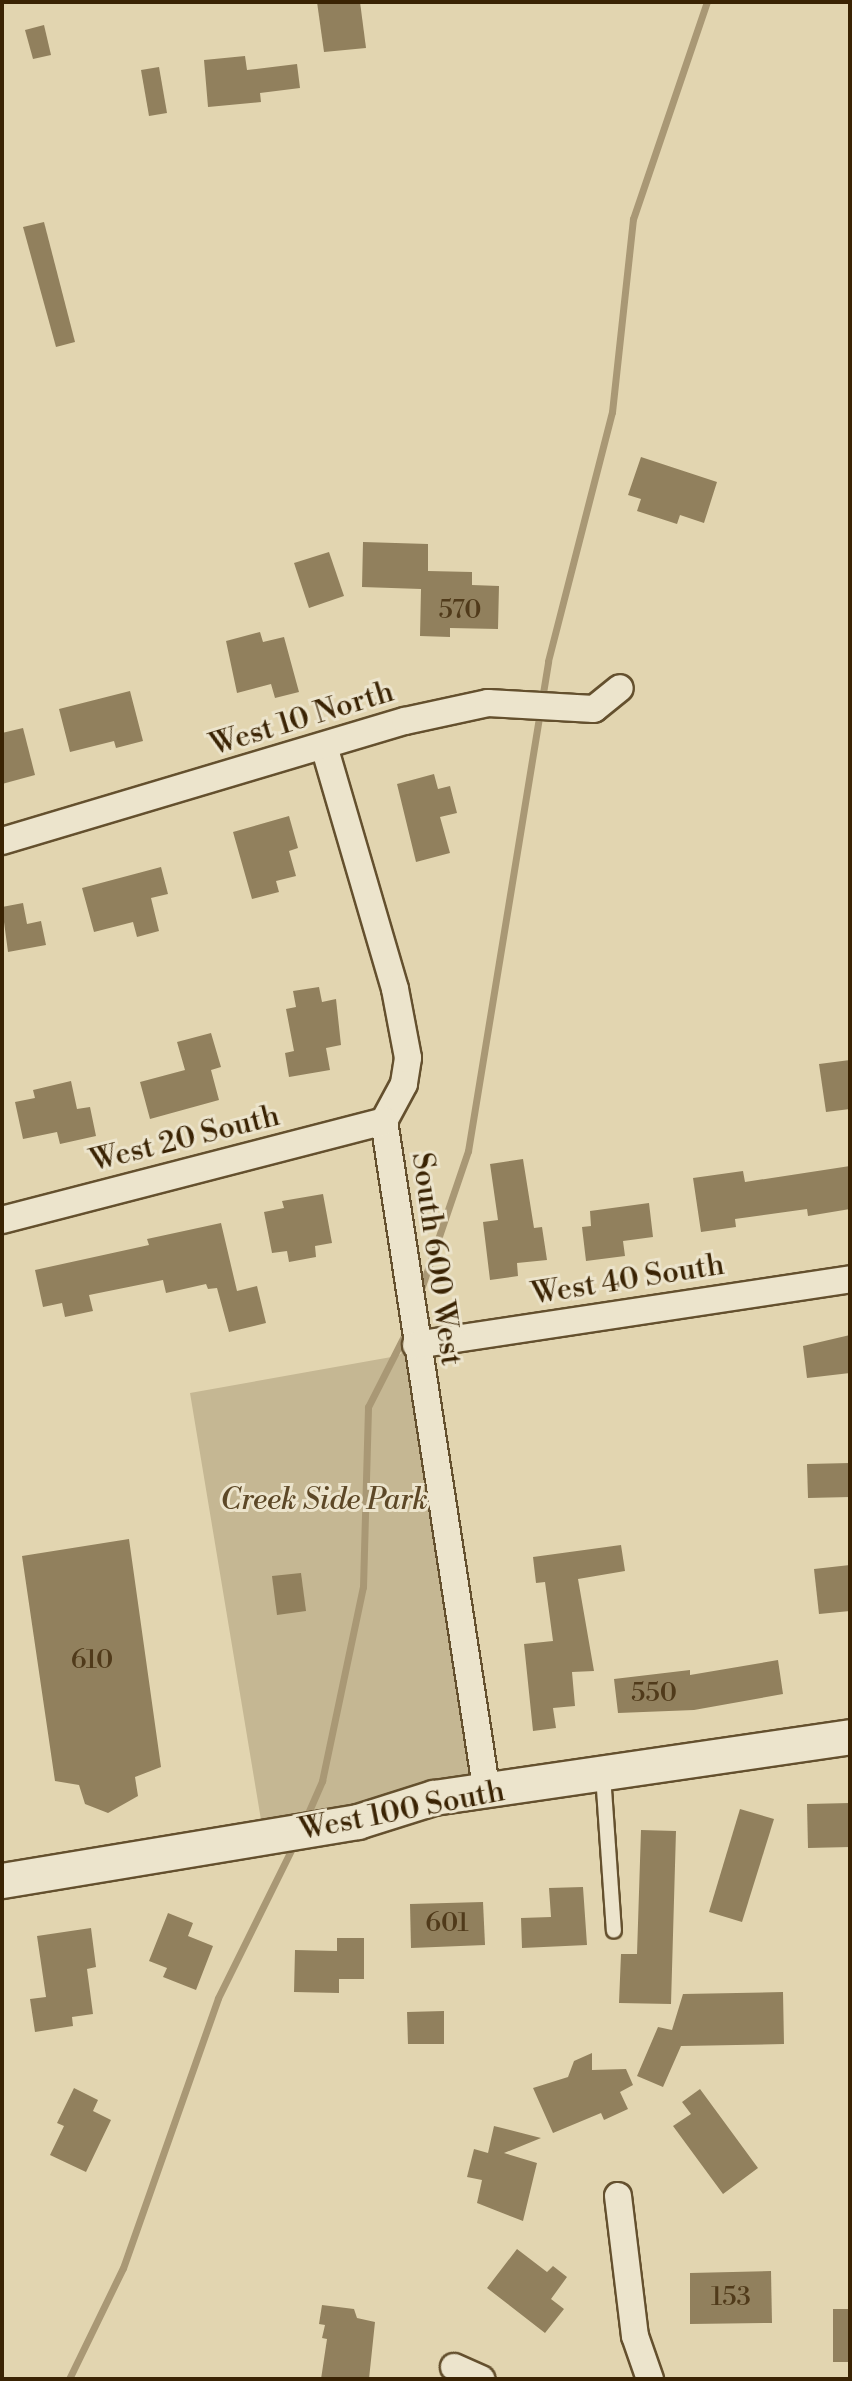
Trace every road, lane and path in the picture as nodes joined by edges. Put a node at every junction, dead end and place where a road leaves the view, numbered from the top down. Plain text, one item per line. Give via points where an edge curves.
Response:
1 (620, 688) dead end
2 (324, 746) junction
3 (2, 841) edge
4 (384, 1121) junction
5 (2, 1220) edge
6 (850, 1279) edge
7 (416, 1345) junction
8 (850, 1737) edge
9 (603, 1775) junction
10 (487, 1793) junction
11 (2, 1881) edge
12 (614, 1931) dead end
13 (618, 2196) dead end
14 (454, 2367) dead end
15 (640, 2377) edge
16 (481, 2379) edge

1 - 2 street, West 10 North via 594,709 488,703
2 - 3 street, West 10 North
2 - 4 street, South 600 West via 395,989 408,1058 404,1084
4 - 5 street, West 20 South
4 - 7 street, South 600 West
6 - 7 street, West 40 South
7 - 10 street, South 600 West
8 - 9 street, West 100 South
9 - 10 street, West 100 South
9 - 12 lane
10 - 11 street, West 100 South via 434,1798 358,1822
13 - 15 street
14 - 16 street

